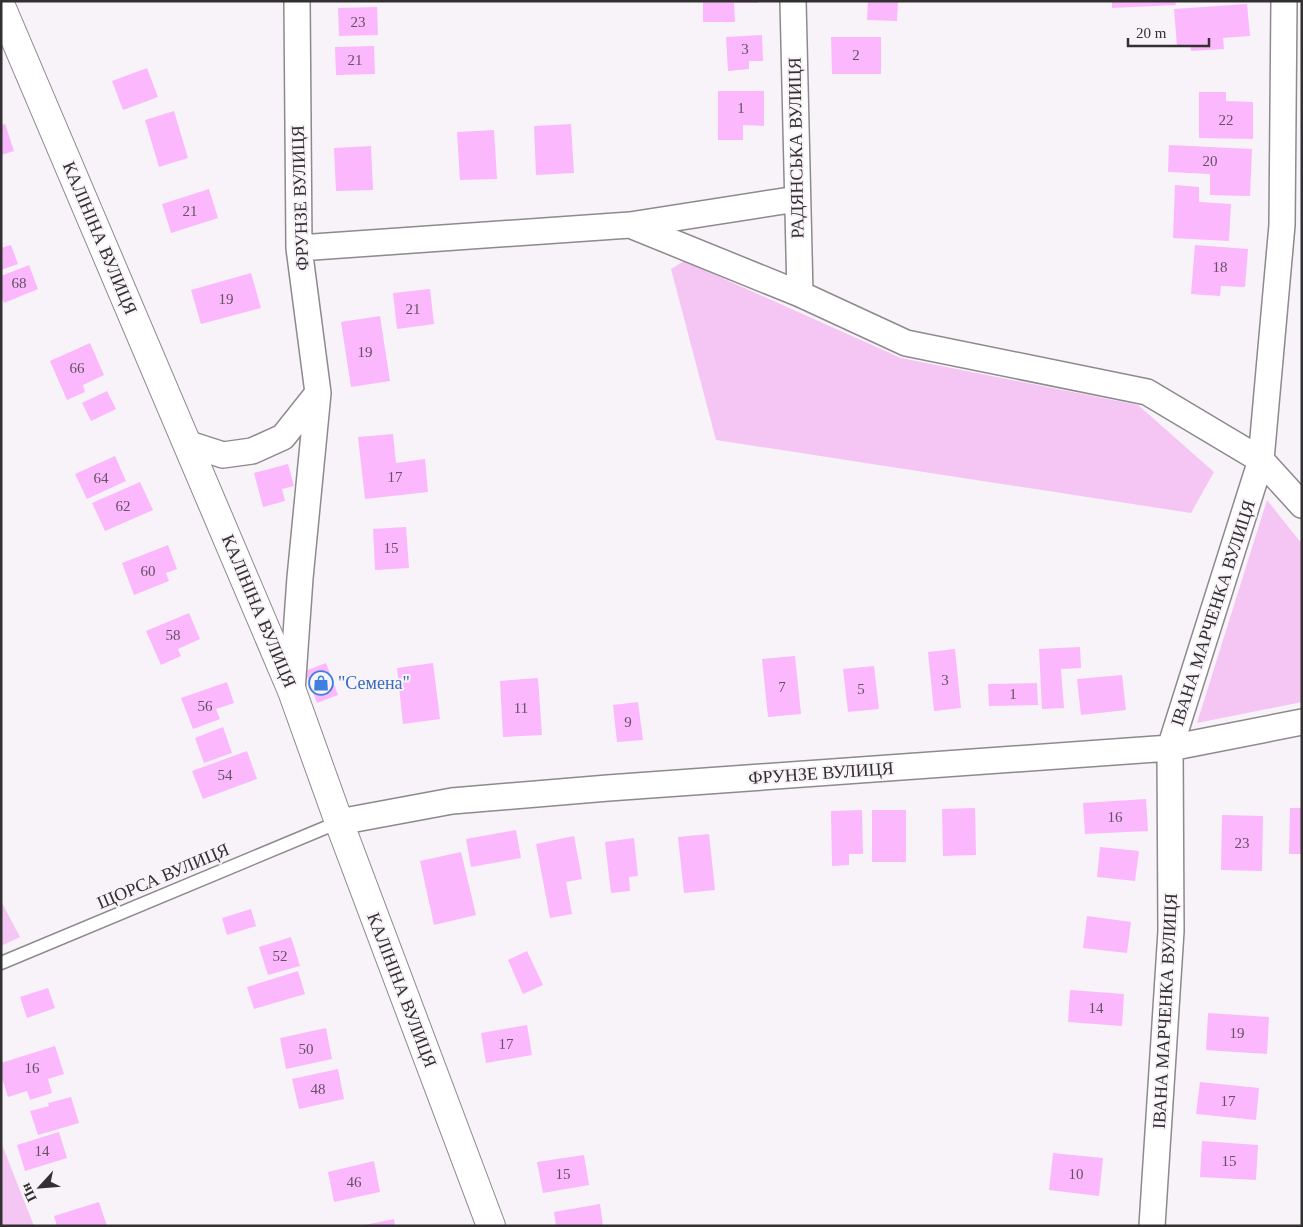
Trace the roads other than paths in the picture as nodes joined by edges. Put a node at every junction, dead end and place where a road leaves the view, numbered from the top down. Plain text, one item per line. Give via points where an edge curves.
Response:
1 (297, 1) edge
2 (793, 1) edge
3 (1284, 1) edge
4 (1, 6) edge
5 (797, 199) junction
6 (630, 224) junction
7 (299, 248) junction
8 (800, 294) junction
9 (318, 393) junction
10 (188, 444) junction
11 (1261, 460) junction
12 (1302, 505) edge
13 (292, 690) junction
14 (1302, 722) edge
15 (1170, 748) junction
16 (339, 822) junction
17 (1, 963) edge
18 (491, 1226) edge
19 (1152, 1226) edge

1 - 7 street, ФРУНЗЕ ВУЛИЦЯ
2 - 5 street, РАДЯНСЬКА ВУЛИЦЯ
3 - 11 street, ІВАНА МАРЧЕНКА ВУЛИЦЯ via 1282,225
4 - 10 street, КАЛІНІНА ВУЛИЦЯ
5 - 6 street
5 - 8 street, РАДЯНСЬКА ВУЛИЦЯ
6 - 7 street
6 - 8 street
7 - 9 street, ФРУНЗЕ ВУЛИЦЯ
8 - 11 street via 906,343 1147,392
9 - 10 street via 283,436 252,450 223,455
9 - 13 street, ФРУНЗЕ ВУЛИЦЯ
10 - 13 street, КАЛІНІНА ВУЛИЦЯ
11 - 12 street
11 - 15 street, ІВАНА МАРЧЕНКА ВУЛИЦЯ
13 - 16 street, КАЛІНІНА ВУЛИЦЯ
14 - 15 street, ФРУНЗЕ ВУЛИЦЯ
15 - 16 street, ФРУНЗЕ ВУЛИЦЯ via 452,801
15 - 19 street, ІВАНА МАРЧЕНКА ВУЛИЦЯ via 1171,931
16 - 17 lane, ЩОРСА ВУЛИЦЯ
16 - 18 street, КАЛІНІНА ВУЛИЦЯ

